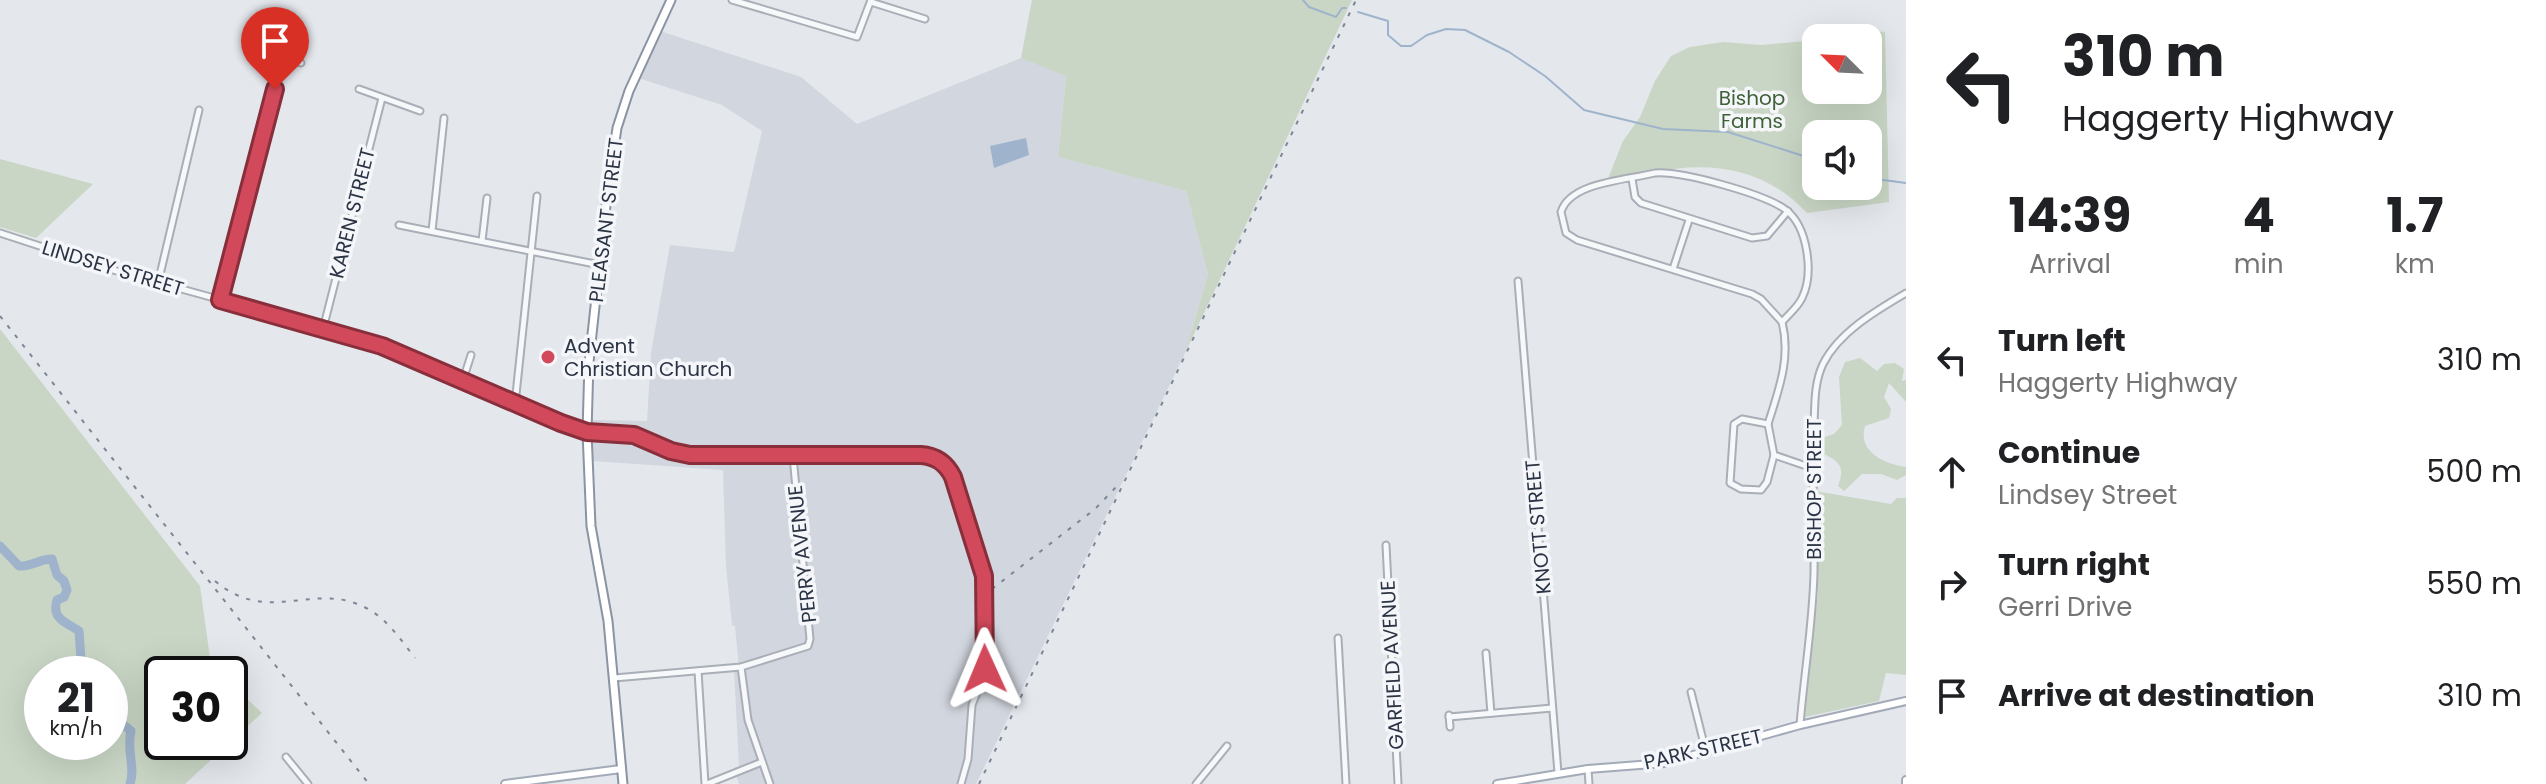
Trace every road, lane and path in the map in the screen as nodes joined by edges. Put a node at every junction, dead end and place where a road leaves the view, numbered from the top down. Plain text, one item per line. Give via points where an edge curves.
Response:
1 (671, 0) edge
2 (732, 0) edge
3 (871, 1) edge
4 (925, 19) dead end
5 (264, 54) dead end
6 (283, 58) junction
7 (301, 63) dead end
8 (359, 89) dead end
9 (382, 98) junction
10 (199, 110) dead end
11 (420, 111) dead end
12 (444, 118) dead end
13 (1632, 179) junction
14 (537, 196) dead end
15 (487, 198) dead end
16 (1788, 211) junction
17 (1689, 220) junction
18 (399, 225) dead end
19 (432, 231) junction
20 (0, 233) edge
21 (482, 241) junction
22 (531, 251) junction
23 (600, 265) junction
24 (1673, 269) junction
25 (1518, 281) dead end
26 (158, 283) junction
27 (1906, 293) edge
28 (220, 300) junction
29 (1782, 322) junction
30 (323, 329) junction
31 (471, 355) dead end
32 (463, 380) junction
33 (515, 404) junction
34 (1768, 424) junction
35 (587, 432) junction
36 (1774, 455) junction
37 (793, 456) junction
38 (1812, 468) junction
39 (1386, 545) dead end
40 (1338, 638) dead end
41 (1486, 653) dead end
42 (741, 667) junction
43 (698, 671) junction
44 (614, 678) junction
45 (1691, 692) dead end
46 (1906, 701) edge
47 (1552, 708) junction
48 (1491, 713) junction
49 (1800, 725) junction
50 (1450, 727) dead end
51 (1227, 746) dead end
52 (1706, 752) junction
53 (286, 757) dead end
54 (762, 762) junction
55 (621, 769) junction
56 (1588, 769) junction
57 (1558, 773) junction
58 (308, 784) edge
59 (505, 784) edge
60 (623, 784) edge
61 (706, 784) edge
62 (770, 784) edge
63 (961, 784) edge
64 (1196, 784) edge
65 (1346, 784) edge
66 (1398, 784) edge
67 (1497, 784) edge
68 (1589, 784) edge

1 - 23 highway, PLEASANT STREET via 617,128
2 - 3 street via 858,37
3 - 4 street
5 - 6 street
6 - 7 street
6 - 28 street
8 - 9 street
9 - 11 street
9 - 30 street, KAREN STREET
10 - 26 street
12 - 19 street
13 - 16 street via 1680,173
13 - 17 street via 1641,203
13 - 24 street via 1570,195 1561,212 1563,227 1577,240
14 - 22 street
15 - 21 street
16 - 17 street via 1772,232 1760,238
16 - 29 street via 1802,232 1807,279 1801,300
17 - 24 street
18 - 19 street
19 - 21 street
20 - 26 street, LINDSEY STREET
21 - 22 street
22 - 23 street
22 - 33 street
23 - 35 highway, PLEASANT STREET
24 - 29 street via 1752,294
25 - 47 street, KNOTT STREET
26 - 28 street, LINDSEY STREET
27 - 38 street, BISHOP STREET via 1875,311 1825,360 1815,391
28 - 30 street, LINDSEY STREET
29 - 34 street via 1786,363
30 - 32 street, LINDSEY STREET via 382,346
31 - 32 street
32 - 33 street, LINDSEY STREET
33 - 35 street, LINDSEY STREET
34 - 36 street
34 - 36 street via 1742,419 1734,424 1730,483 1761,490
35 - 37 street, LINDSEY STREET via 634,435 690,455
35 - 44 highway, PLEASANT STREET via 591,526
36 - 38 street
37 - 42 street, PERRY AVENUE via 810,643
37 - 63 street, LINDSEY STREET via 925,455 950,471 984,581 985,672 972,705
38 - 49 street, BISHOP STREET via 1813,611
39 - 66 street, GARFIELD AVENUE
40 - 65 street
41 - 48 street
42 - 43 street, PERRY AVENUE
42 - 54 street via 746,712
43 - 44 street, PERRY AVENUE
43 - 61 street
44 - 55 highway, PLEASANT STREET
45 - 52 street
46 - 49 main road, PARK STREET
47 - 48 street
47 - 57 street, KNOTT STREET
48 - 50 street via 1449,715
49 - 52 main road, PARK STREET
51 - 64 street
52 - 56 main road, PARK STREET via 1665,763
53 - 58 street
54 - 61 street
54 - 62 street
55 - 59 main road
55 - 60 highway, PLEASANT STREET
56 - 57 main road, PARK STREET
56 - 68 street
57 - 67 main road, PARK STREET

